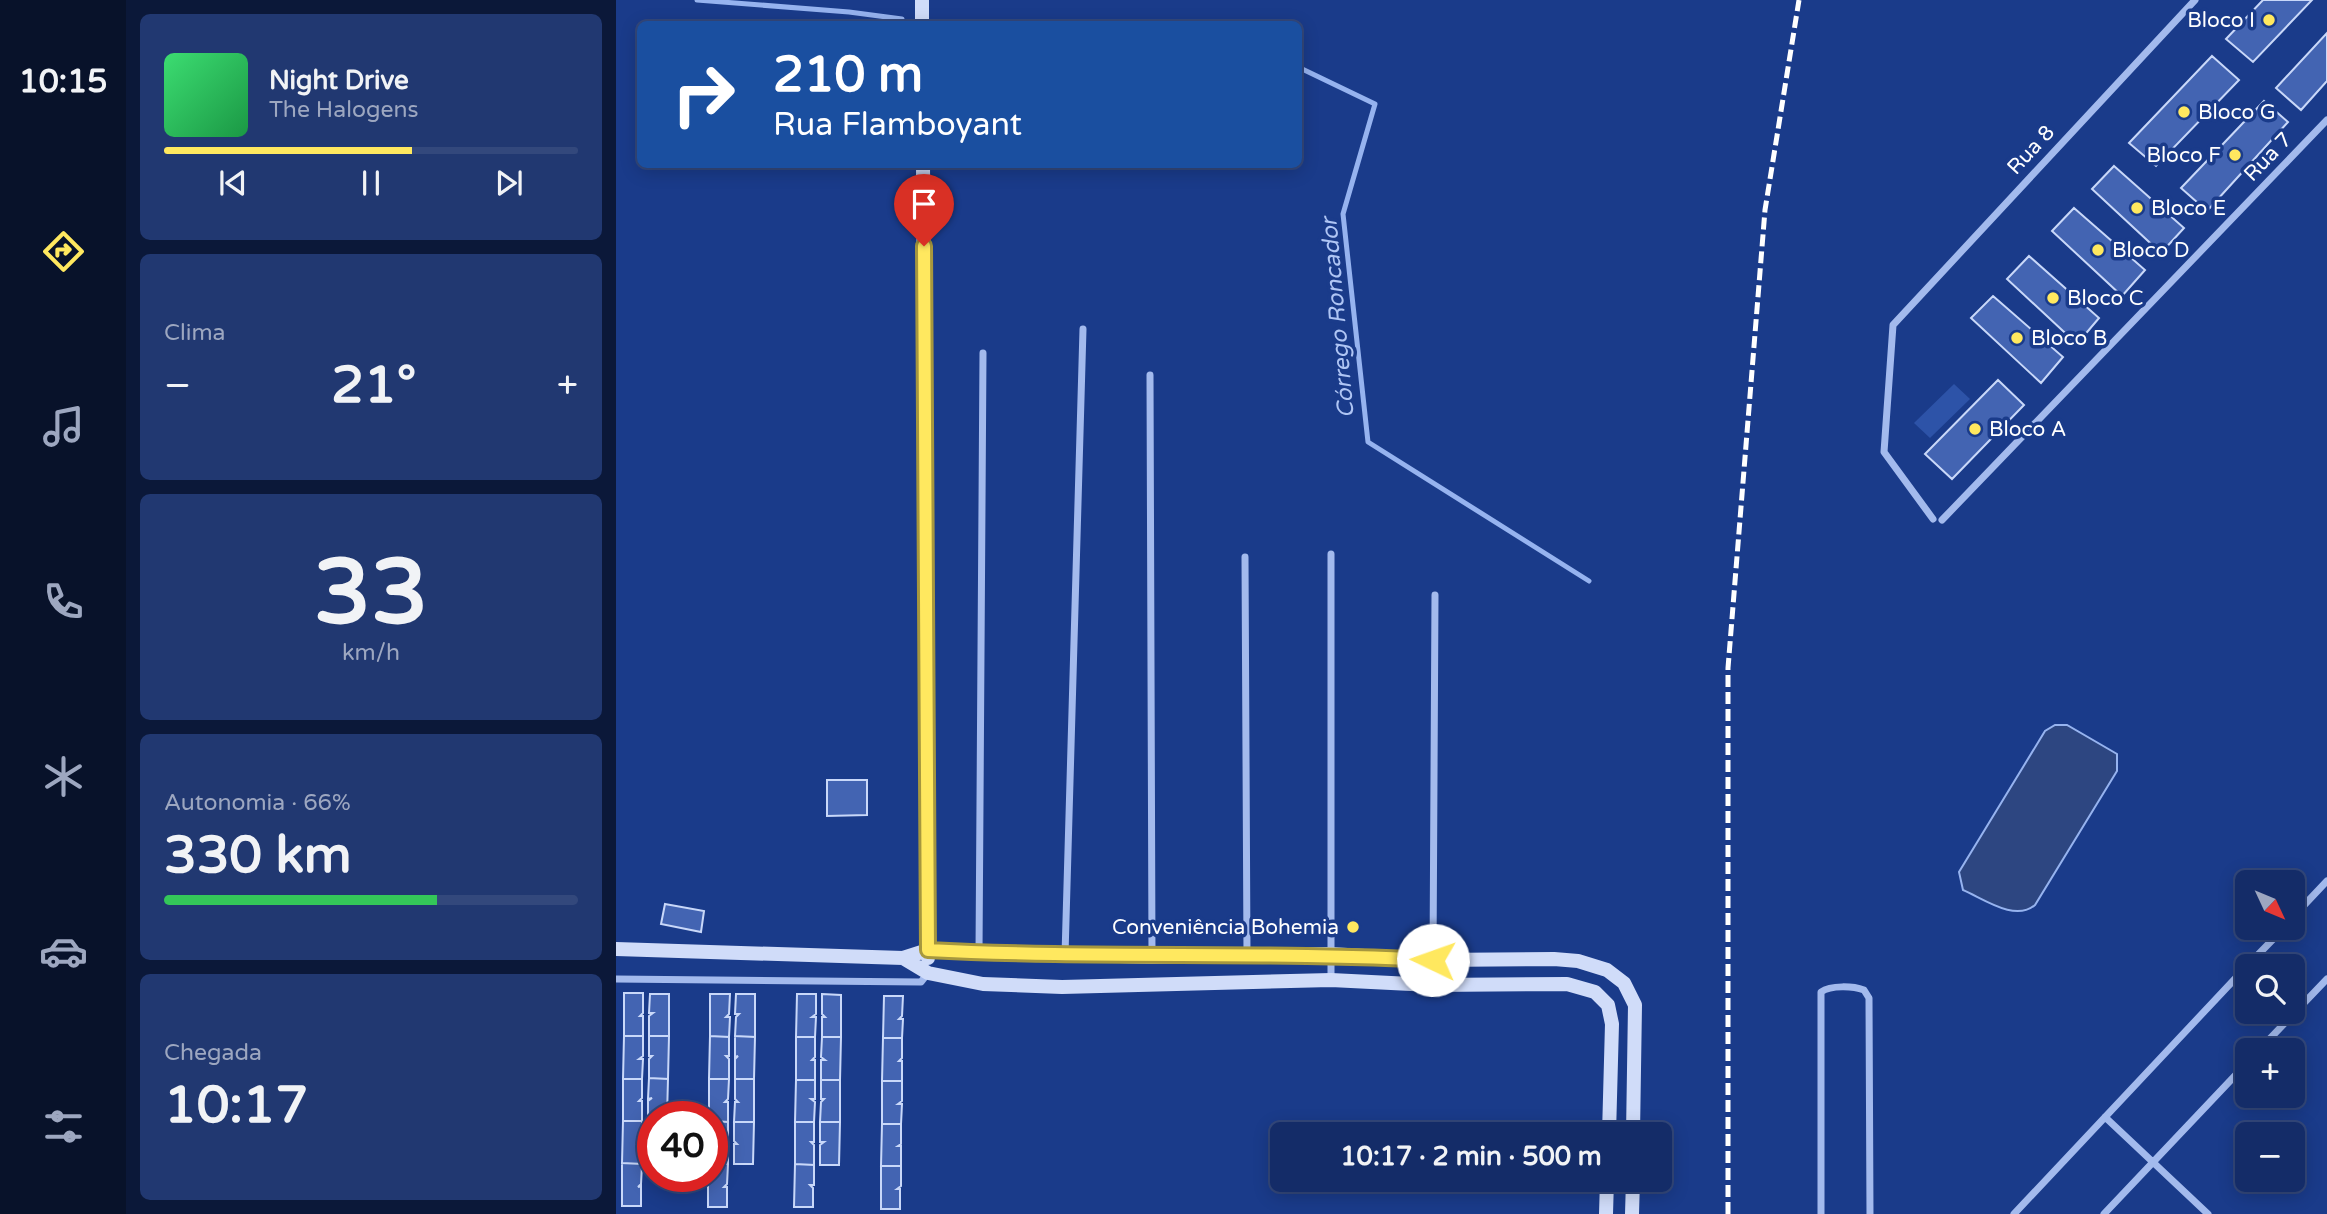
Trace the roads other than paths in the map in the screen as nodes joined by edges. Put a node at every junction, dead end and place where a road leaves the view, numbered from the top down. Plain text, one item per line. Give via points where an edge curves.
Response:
1 (922, 0) edge
2 (2196, 0) edge
3 (922, 21) edge
4 (2327, 120) edge
5 (923, 168) edge
6 (1083, 329) dead end
7 (983, 353) dead end
8 (1150, 374) dead end
9 (1933, 519) dead end
10 (1942, 520) dead end
11 (1331, 554) dead end
12 (1245, 557) dead end
13 (1435, 595) dead end
14 (2327, 881) edge
15 (2305, 904) edge
16 (2272, 940) edge
17 (616, 948) edge
18 (928, 950) junction
19 (979, 953) junction
20 (1330, 954) junction
21 (2259, 954) edge
22 (1247, 955) junction
23 (1065, 956) junction
24 (1152, 957) junction
25 (903, 958) junction
26 (1433, 960) junction
27 (1607, 970) junction
28 (928, 973) junction
29 (616, 979) edge
30 (2235, 979) edge
31 (2327, 979) edge
32 (1331, 981) junction
33 (1594, 992) junction
34 (2270, 1038) edge
35 (2235, 1076) edge
36 (2105, 1117) junction
37 (1609, 1122) edge
38 (1633, 1122) edge
39 (2152, 1163) junction
40 (1607, 1192) edge
41 (1633, 1192) edge
42 (1606, 1214) edge
43 (1632, 1214) edge
44 (1821, 1214) edge
45 (1870, 1214) edge
46 (2014, 1214) edge
47 (2104, 1214) edge
48 (2208, 1214) edge

1 - 3 street
2 - 9 street, Rua 8 via 1893,326 1884,452
4 - 10 street, Rua 7
5 - 18 street
6 - 23 street
7 - 19 street
8 - 24 street
11 - 20 street
12 - 22 street
13 - 26 street
14 - 15 street
16 - 21 street
17 - 25 street
18 - 19 street
18 - 25 street
18 - 28 street
19 - 23 street
20 - 22 street
20 - 26 street
20 - 32 street
22 - 24 street
23 - 24 street
25 - 28 street
26 - 27 street via 1554,959
27 - 33 street
27 - 38 street via 1624,984 1635,1005
28 - 29 street via 921,982
28 - 32 street via 982,984 1062,987
30 - 36 street
31 - 34 street
32 - 33 street via 1567,984
33 - 37 street via 1608,1005 1612,1024
35 - 39 street
36 - 39 street
36 - 46 street
39 - 47 street
39 - 48 street
40 - 42 street
41 - 43 street
44 - 45 street via 1821,992 1858,988 1869,998

